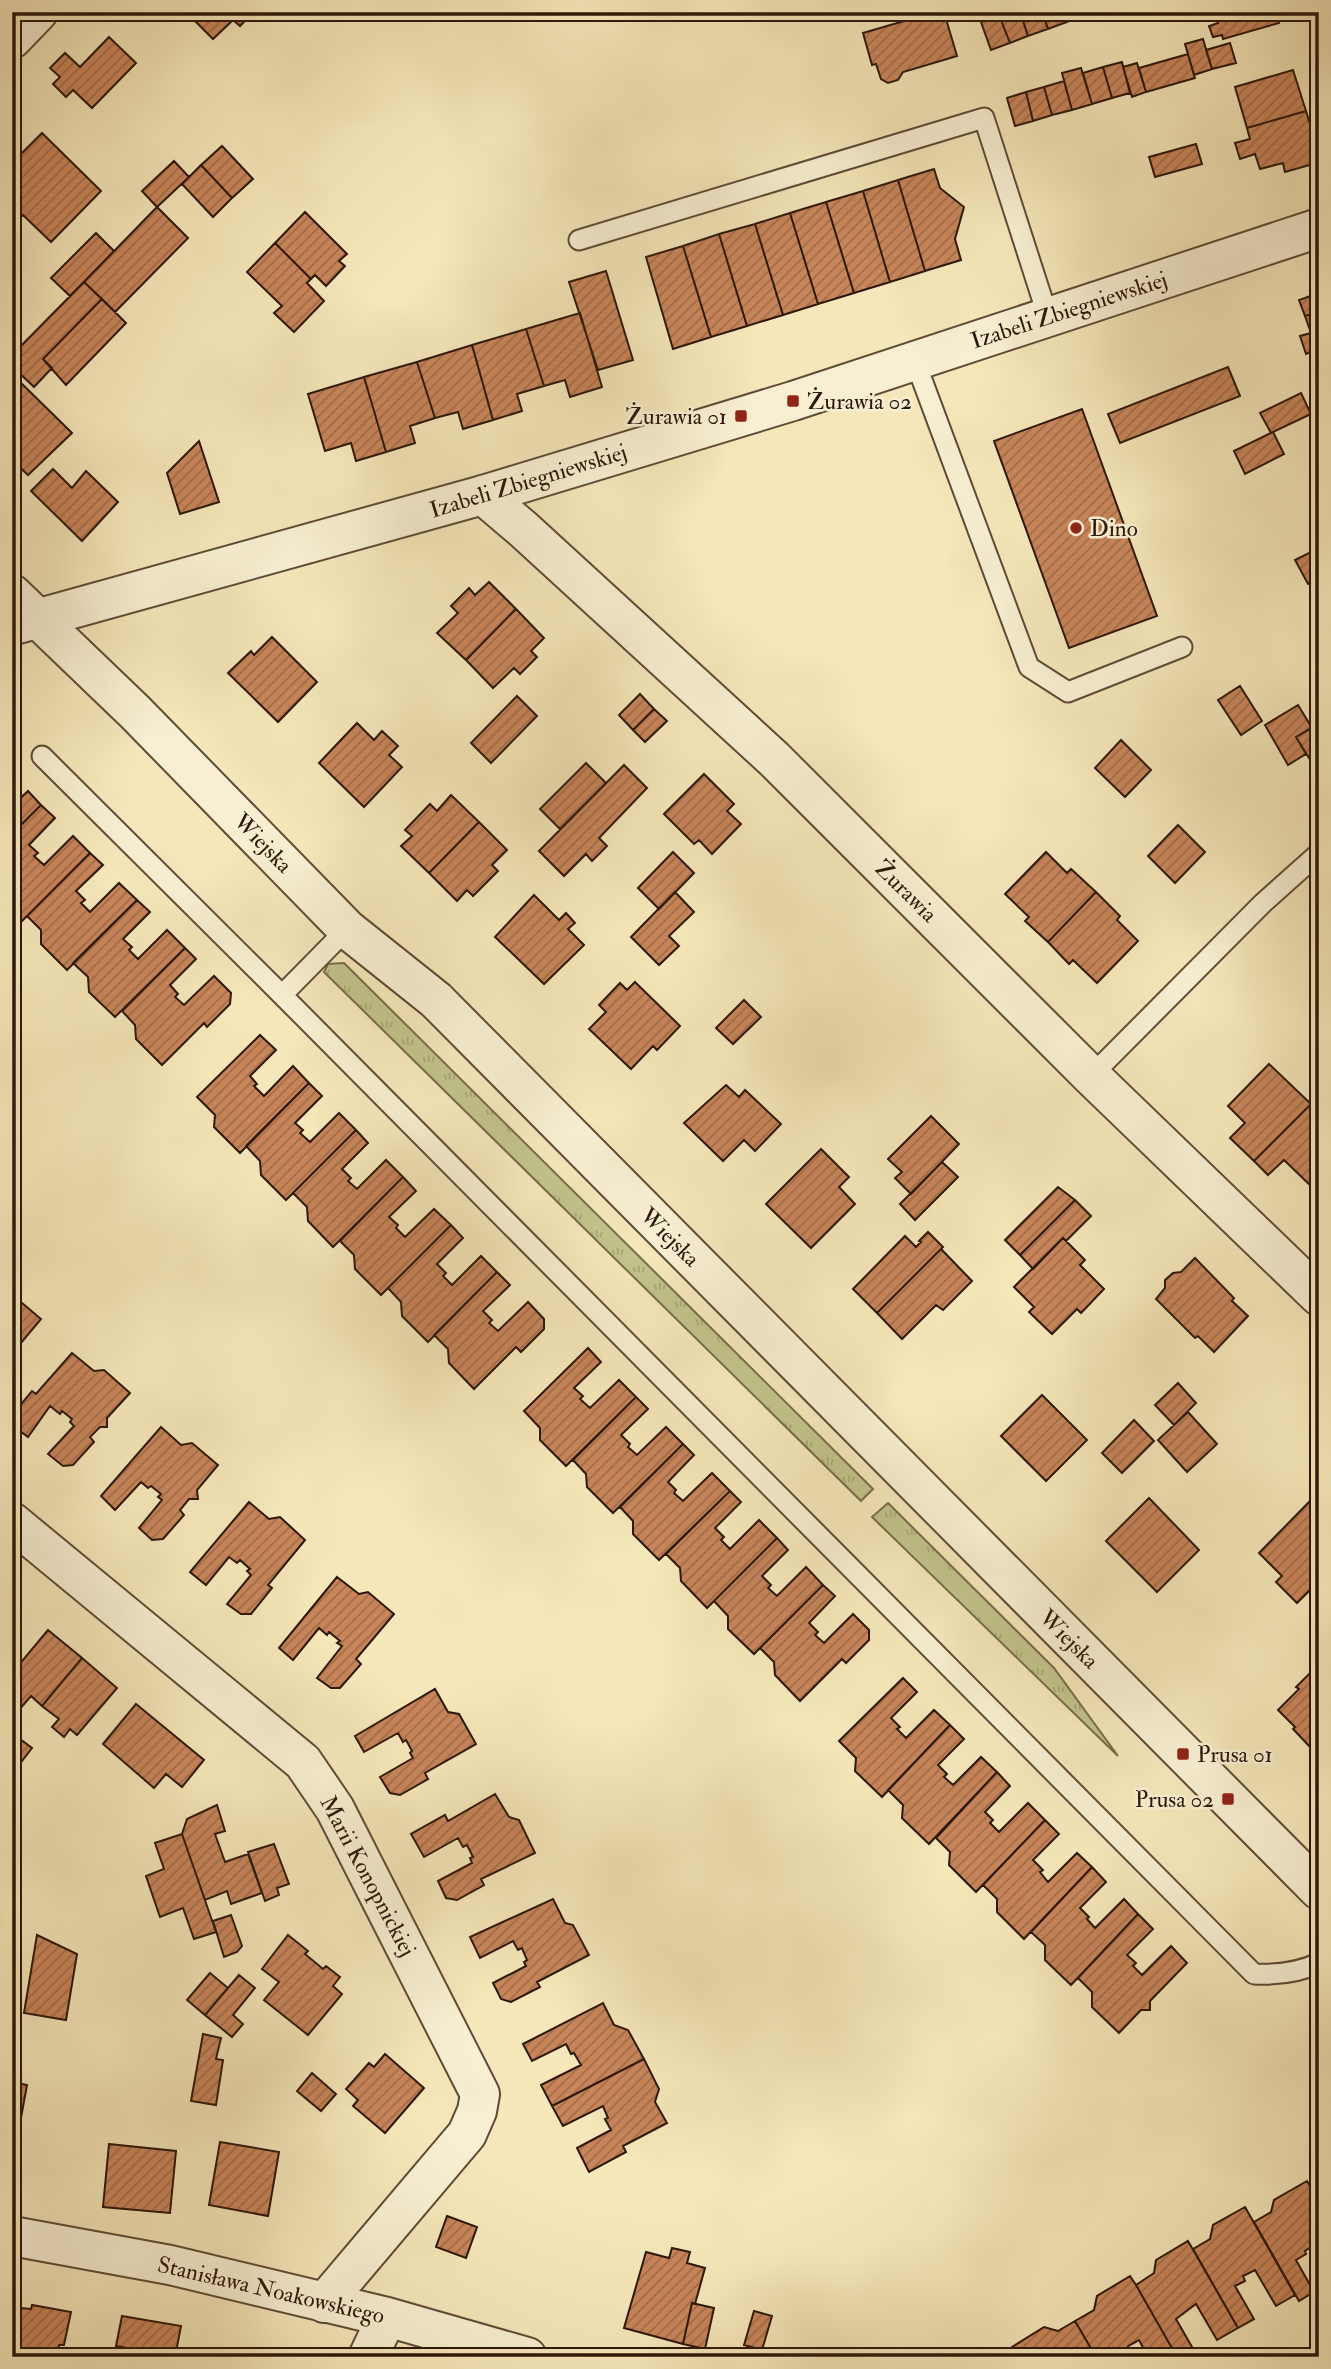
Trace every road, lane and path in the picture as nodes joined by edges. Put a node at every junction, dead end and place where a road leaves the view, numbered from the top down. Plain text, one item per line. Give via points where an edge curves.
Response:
1 (38, 12) edge
2 (12, 38) edge
3 (1319, 228) edge
4 (579, 240) dead end
5 (1048, 317) junction
6 (915, 361) junction
7 (483, 495) junction
8 (21, 613) edge
9 (1182, 647) dead end
10 (42, 756) dead end
11 (1319, 853) edge
12 (347, 929) junction
13 (282, 995) junction
14 (1091, 1076) junction
15 (1319, 1296) edge
16 (12, 1522) edge
17 (1319, 1890) edge
18 (1319, 1963) edge
19 (12, 2236) edge
20 (324, 2303) junction
21 (387, 2317) junction
22 (368, 2357) edge
23 (527, 2357) edge

1 - 2 street
3 - 5 street, Izabeli Zbiegniewskiej
4 - 5 lane via 984,118
5 - 6 street, Izabeli Zbiegniewskiej
6 - 7 street, Izabeli Zbiegniewskiej
6 - 9 lane via 1029,667 1068,692
7 - 8 street, Izabeli Zbiegniewskiej
7 - 14 street, Żurawia via 774,758
8 - 12 street, Wiejska via 135,712
10 - 13 lane
11 - 14 lane
12 - 13 lane
12 - 17 street, Wiejska via 436,1000
13 - 18 lane via 1254,1974 1276,1975
14 - 15 street, Żurawia
16 - 20 street, Marii Konopnickiej via 303,1762 335,1809 480,2094 467,2134
19 - 20 street, Stanisława Noakowskiego via 170,2265
20 - 21 street, Stanisława Noakowskiego
21 - 22 street
21 - 23 street, Stanisława Noakowskiego

